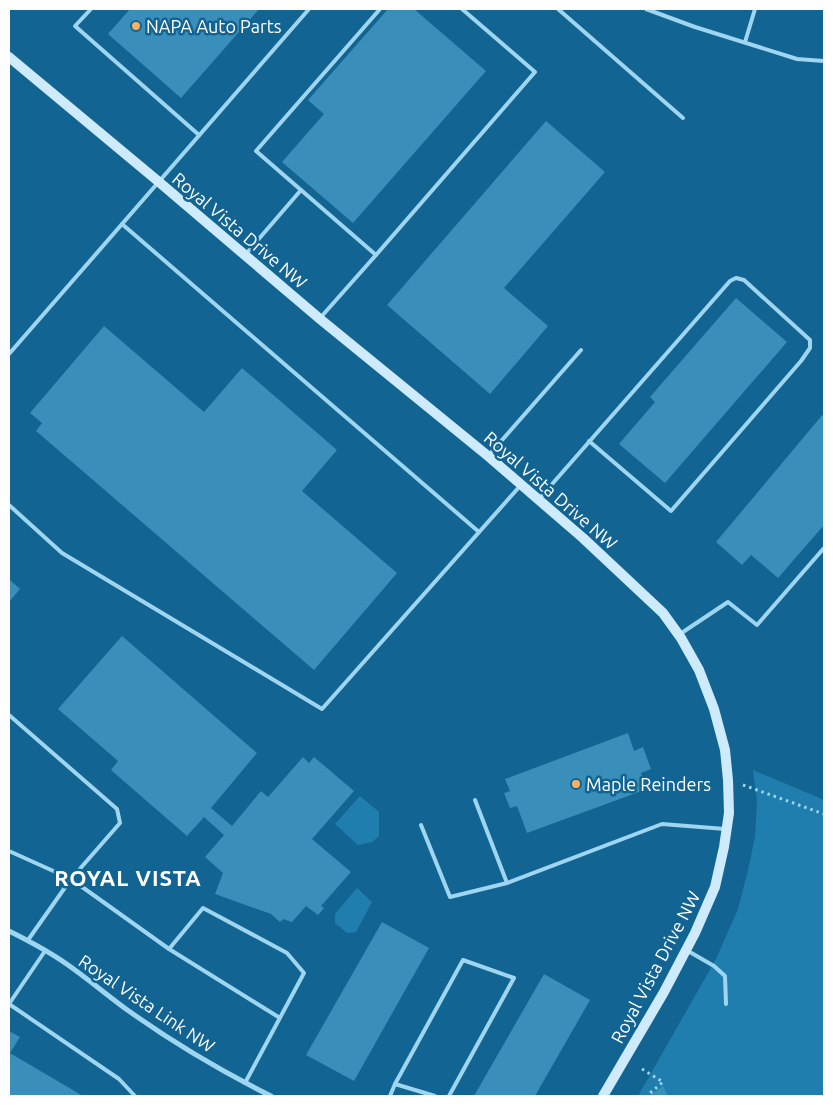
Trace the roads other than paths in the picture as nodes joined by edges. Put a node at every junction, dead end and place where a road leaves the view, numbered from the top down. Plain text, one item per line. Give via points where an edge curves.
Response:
1 (91, 9) edge
2 (309, 9) edge
3 (380, 9) edge
4 (462, 9) edge
5 (558, 9) edge
6 (646, 9) edge
7 (754, 9) edge
8 (745, 42) junction
9 (9, 57) edge
10 (824, 61) edge
11 (683, 118) dead end
12 (199, 135) junction
13 (159, 182) junction
14 (301, 190) junction
15 (122, 224) junction
16 (245, 255) junction
17 (376, 255) junction
18 (320, 319) junction
19 (581, 350) dead end
20 (9, 354) edge
21 (589, 441) junction
22 (488, 456) junction
23 (522, 484) junction
24 (539, 499) junction
25 (9, 505) edge
26 (479, 532) junction
27 (824, 548) edge
28 (678, 635) junction
29 (9, 715) edge
30 (475, 800) dead end
31 (421, 825) dead end
32 (727, 829) junction
33 (9, 851) edge
34 (71, 879) junction
35 (507, 883) junction
36 (9, 931) edge
37 (28, 940) junction
38 (169, 950) junction
39 (686, 950) junction
40 (45, 951) junction
41 (726, 1004) dead end
42 (280, 1018) junction
43 (244, 1083) junction
44 (395, 1084) junction
45 (135, 1096) edge
46 (271, 1096) edge
47 (390, 1096) edge
48 (435, 1096) edge
49 (450, 1096) edge
50 (603, 1096) edge

1 - 12 lane via 75,26
2 - 12 lane
3 - 14 lane via 256,151
4 - 17 lane via 535,72
5 - 11 lane
6 - 8 lane
7 - 8 lane
8 - 10 lane via 797,59
9 - 13 street, Royal Vista Drive NW
12 - 13 lane
13 - 15 lane
13 - 16 street, Royal Vista Drive NW
14 - 16 lane
14 - 17 lane
15 - 20 lane
15 - 26 lane
16 - 18 street, Royal Vista Drive NW
17 - 18 lane
18 - 22 street, Royal Vista Drive NW
19 - 22 lane
21 - 21 lane via 736,278 744,280 810,340 810,348 801,361 671,511
21 - 24 lane
22 - 23 street, Royal Vista Drive NW
23 - 24 street, Royal Vista Drive NW
23 - 26 lane
24 - 28 street, Royal Vista Drive NW via 663,613
25 - 26 lane via 62,553 322,709
27 - 28 lane via 757,625 728,602
28 - 32 street, Royal Vista Drive NW via 699,670 725,750
29 - 34 lane via 117,809 120,823
30 - 35 lane
31 - 35 lane via 450,897
32 - 35 lane via 662,824
32 - 39 street, Royal Vista Drive NW via 715,887
33 - 34 lane
34 - 37 lane
34 - 38 lane
36 - 37 street, Royal Vista Link NW
37 - 40 street, Royal Vista Link NW
38 - 42 lane
38 - 42 lane via 204,908 287,953 304,973
39 - 41 lane via 725,976
39 - 50 street, Royal Vista Drive NW
40 - 43 street, Royal Vista Link NW via 126,1010
40 - 45 lane via 10,1004 119,1079
42 - 43 lane
43 - 46 street, Royal Vista Link NW
44 - 47 lane
44 - 48 lane
44 - 49 lane via 463,960 514,978

